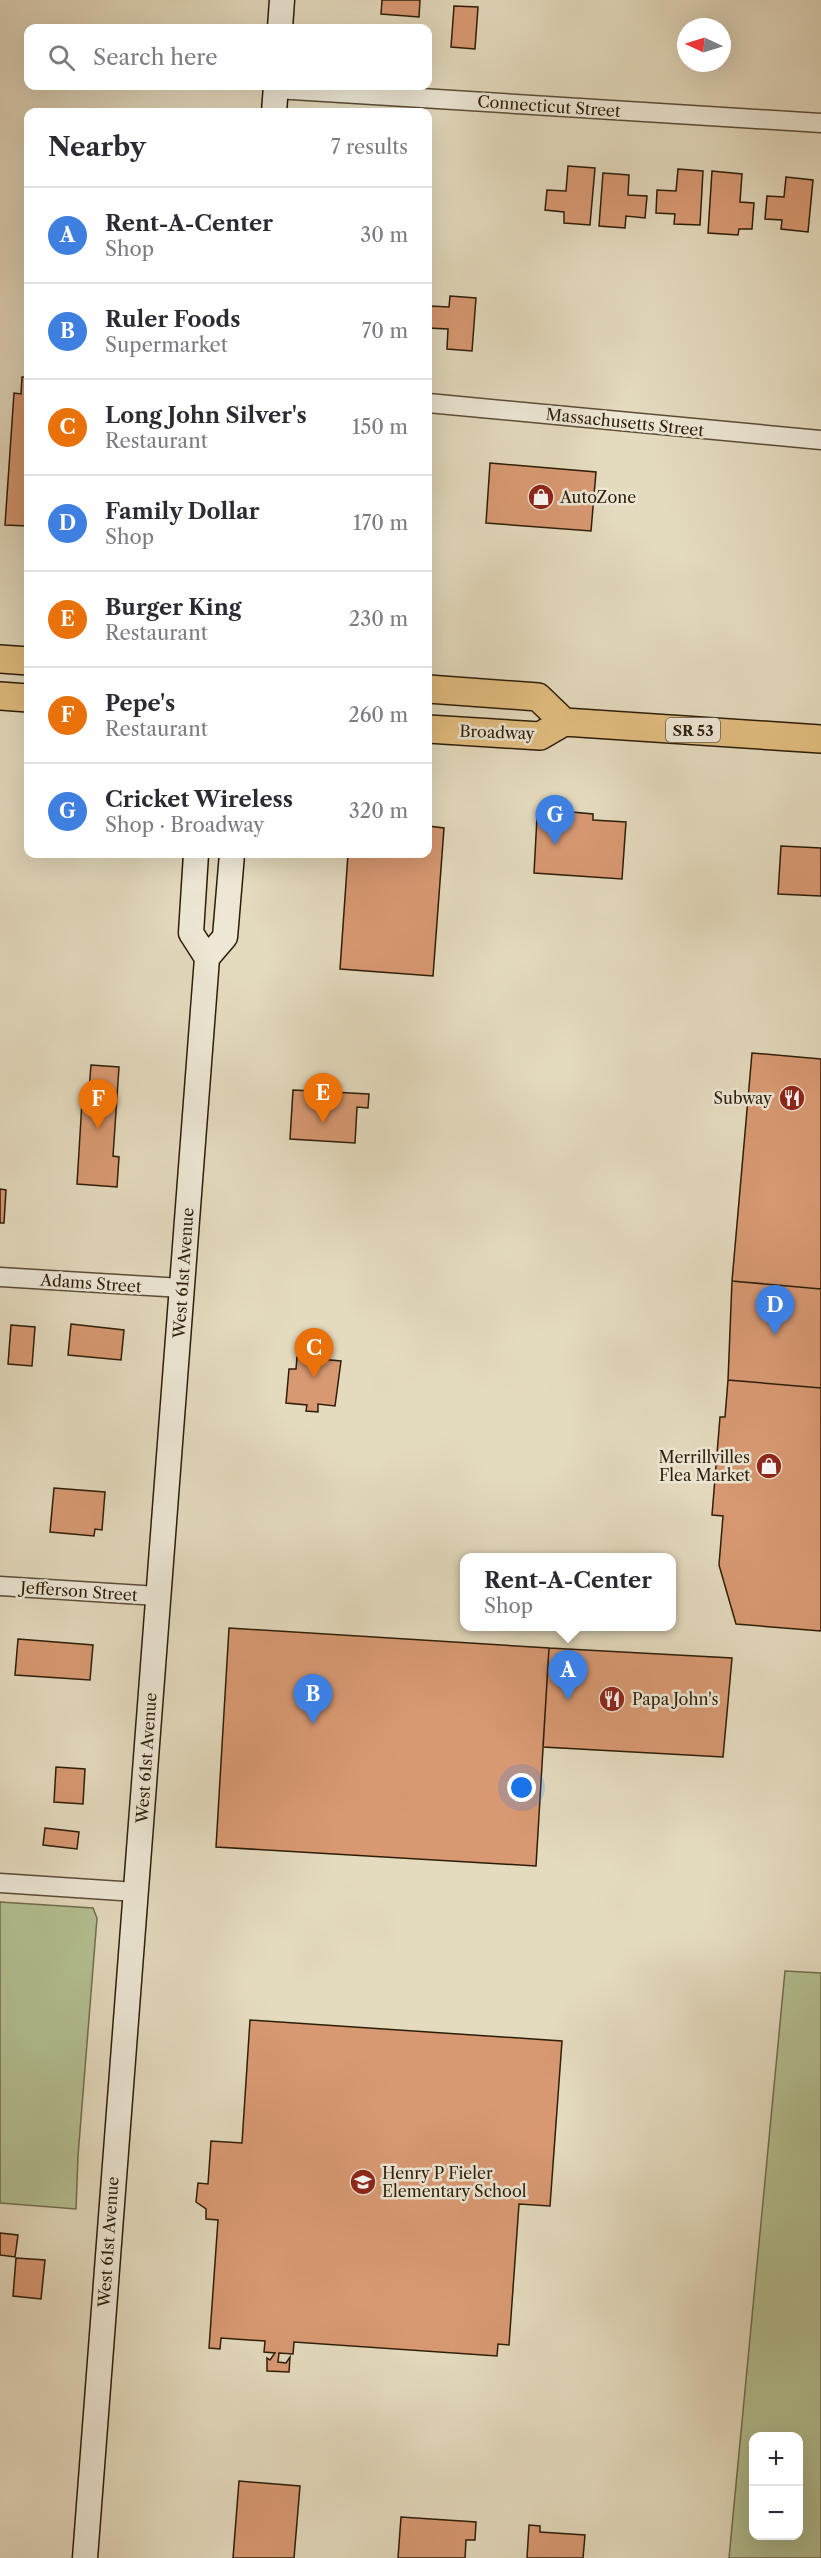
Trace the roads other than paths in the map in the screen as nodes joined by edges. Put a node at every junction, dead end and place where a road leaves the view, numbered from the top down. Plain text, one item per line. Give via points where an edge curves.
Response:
1 (282, 0) edge
2 (280, 24) edge
3 (276, 96) edge
4 (821, 123) edge
5 (432, 403) edge
6 (821, 440) edge
7 (0, 659) edge
8 (24, 661) edge
9 (432, 689) edge
10 (0, 696) edge
11 (24, 698) edge
12 (564, 722) junction
13 (432, 729) edge
14 (821, 739) edge
15 (196, 858) edge
16 (232, 858) edge
17 (207, 958) junction
18 (0, 1277) edge
19 (182, 1288) junction
20 (0, 1586) edge
21 (158, 1596) junction
22 (0, 1883) edge
23 (136, 1892) junction
24 (85, 2558) edge

1 - 2 main road
3 - 4 street, Connecticut Street
5 - 6 street, Massachusetts Street
7 - 8 main road
9 - 12 main road, Broadway via 538,697
10 - 11 main road
12 - 13 main road, Broadway via 540,736
12 - 14 main road, SR 53
15 - 17 main road via 191,933
16 - 17 main road via 225,937
17 - 19 main road, West 61st Avenue
18 - 19 street, Adams Street
19 - 21 main road, West 61st Avenue
20 - 21 street, Jefferson Street
21 - 23 main road, West 61st Avenue
22 - 23 street
23 - 24 main road, West 61st Avenue

